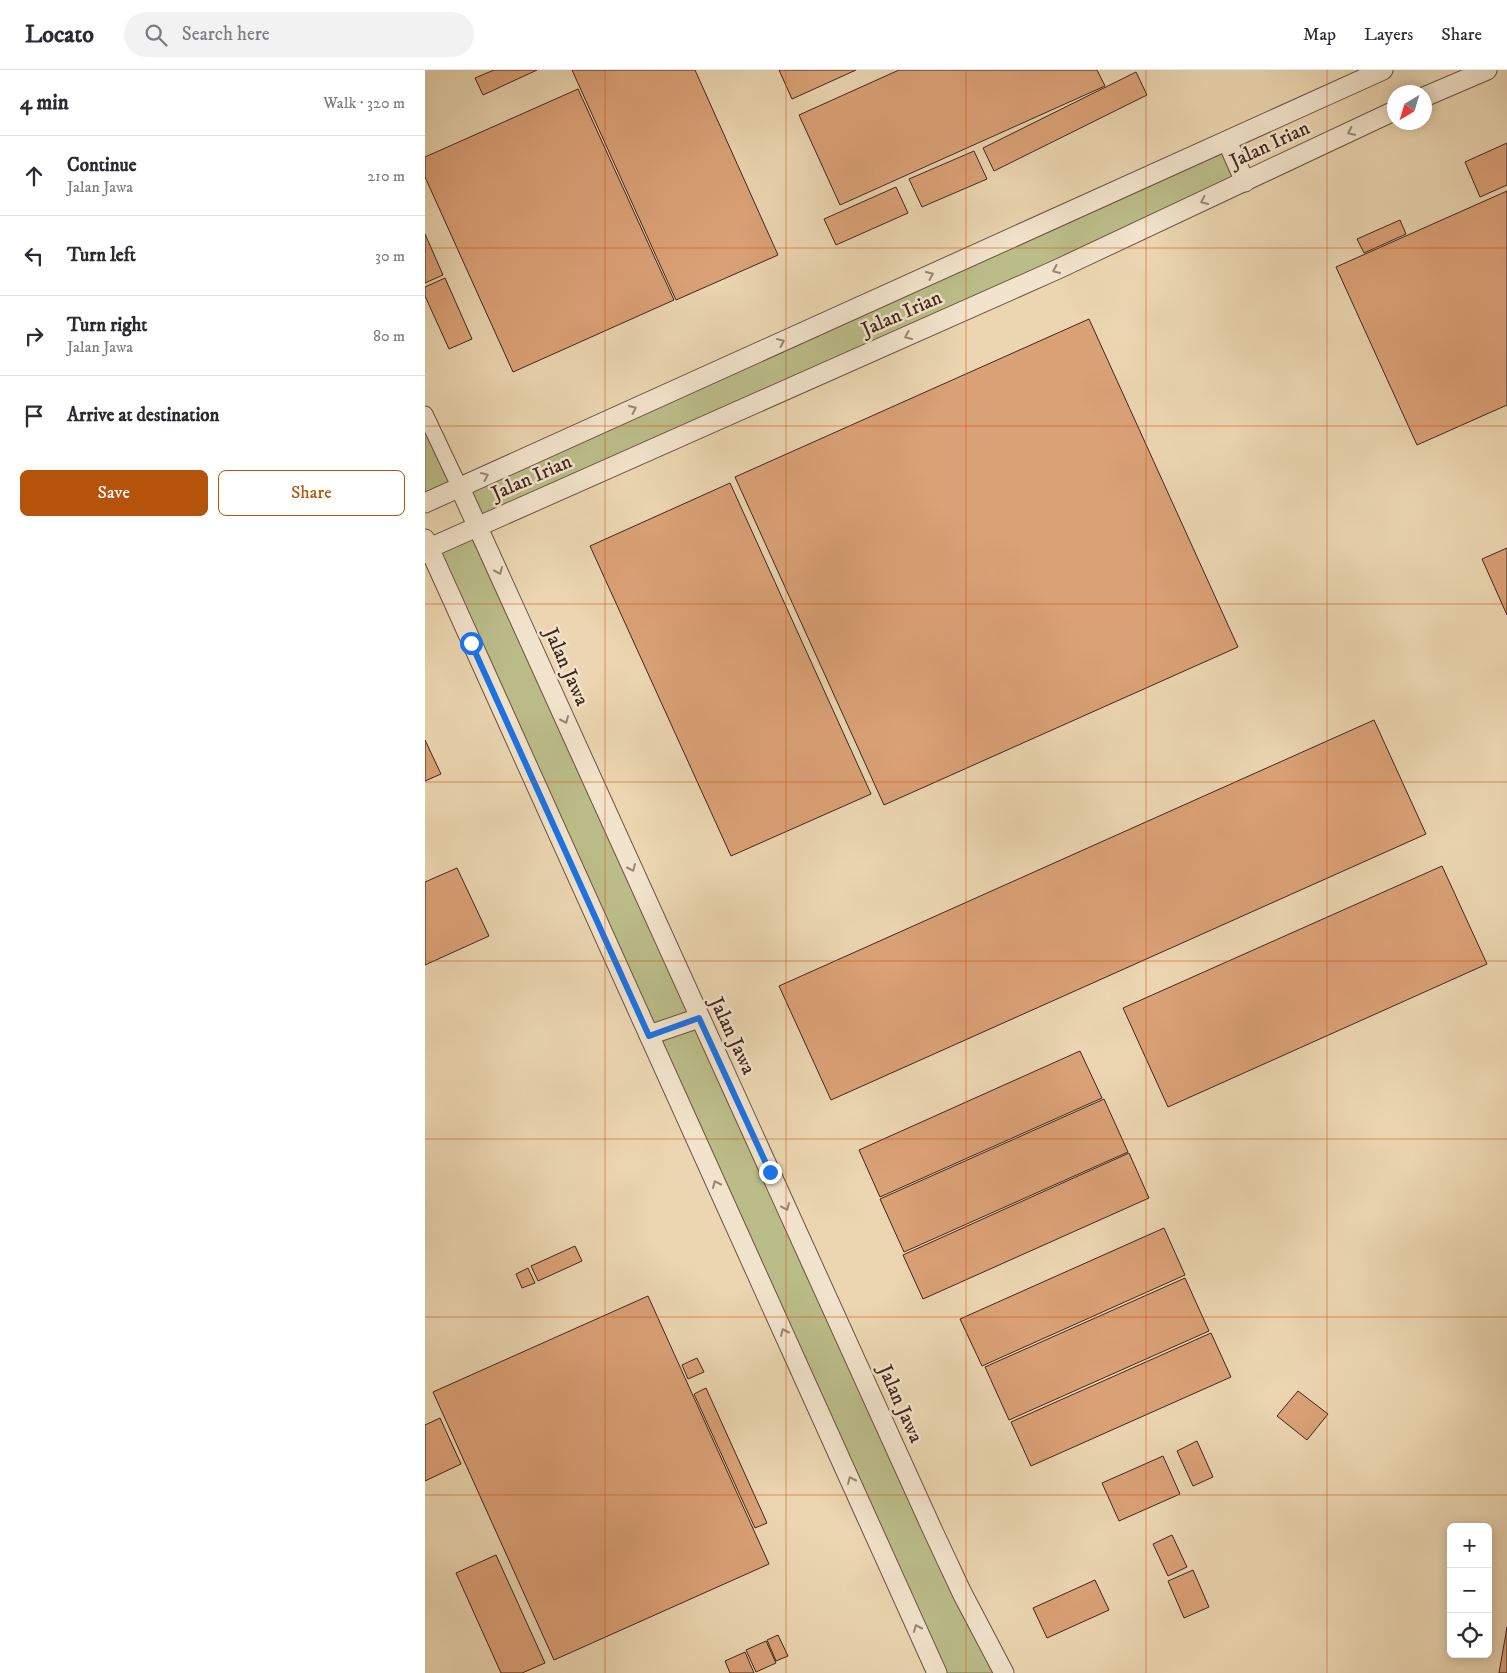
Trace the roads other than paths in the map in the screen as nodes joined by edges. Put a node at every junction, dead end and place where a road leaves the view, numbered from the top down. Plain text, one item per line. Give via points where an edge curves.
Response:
1 (1383, 70) edge
2 (1487, 70) edge
3 (1432, 94) edge
4 (1387, 115) edge
5 (1227, 141) junction
6 (1245, 182) junction
7 (425, 414) edge
8 (460, 488) junction
9 (425, 504) edge
10 (479, 527) junction
11 (426, 546) edge
12 (699, 1018) junction
13 (649, 1036) junction
14 (937, 1673) edge
15 (1004, 1673) edge

1 - 5 street, Jalan Irian
2 - 3 street
4 -> 6 street, Jalan Irian
5 - 6 street
8 -> 5 street, Jalan Irian
6 -> 10 street, Jalan Irian via 1058,269
7 - 8 street, Jalan Jawa
8 - 9 street, Jalan Irian
8 - 10 street, Jalan Jawa
10 - 11 street, Jalan Irian
10 -> 12 street, Jalan Jawa
11 - 13 street
12 - 13 street
12 -> 15 street, Jalan Jawa via 962,1593
14 -> 13 street

